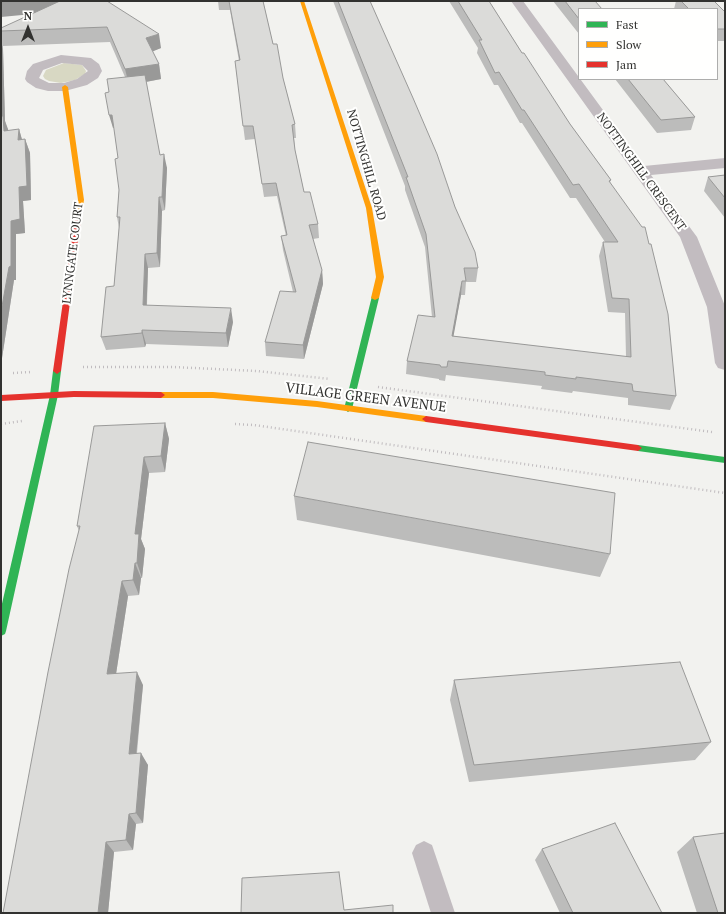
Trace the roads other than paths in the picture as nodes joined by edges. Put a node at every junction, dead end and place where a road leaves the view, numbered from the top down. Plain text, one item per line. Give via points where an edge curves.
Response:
1 (302, 1) edge
2 (517, 1) edge
3 (65, 87) dead end
4 (725, 163) edge
5 (640, 171) junction
6 (725, 363) edge
7 (54, 395) junction
8 (1, 398) edge
9 (348, 408) junction
10 (725, 460) edge
11 (1, 631) edge
12 (424, 853) dead end
13 (442, 913) edge

1 - 9 street, NOTTINGHILL ROAD via 369,208 380,277
2 - 5 street, NOTTINGHILL CRESCENT
3 - 7 street, LYNNGATE COURT via 81,200
4 - 5 street
5 - 6 street, NOTTINGHILL CRESCENT via 688,237 716,307
7 - 8 street, VILLAGE GREEN AVENUE
7 - 9 street, VILLAGE GREEN AVENUE via 213,395
7 - 11 street, LYNNGATE COURT
9 - 10 street, VILLAGE GREEN AVENUE
12 - 13 lane

